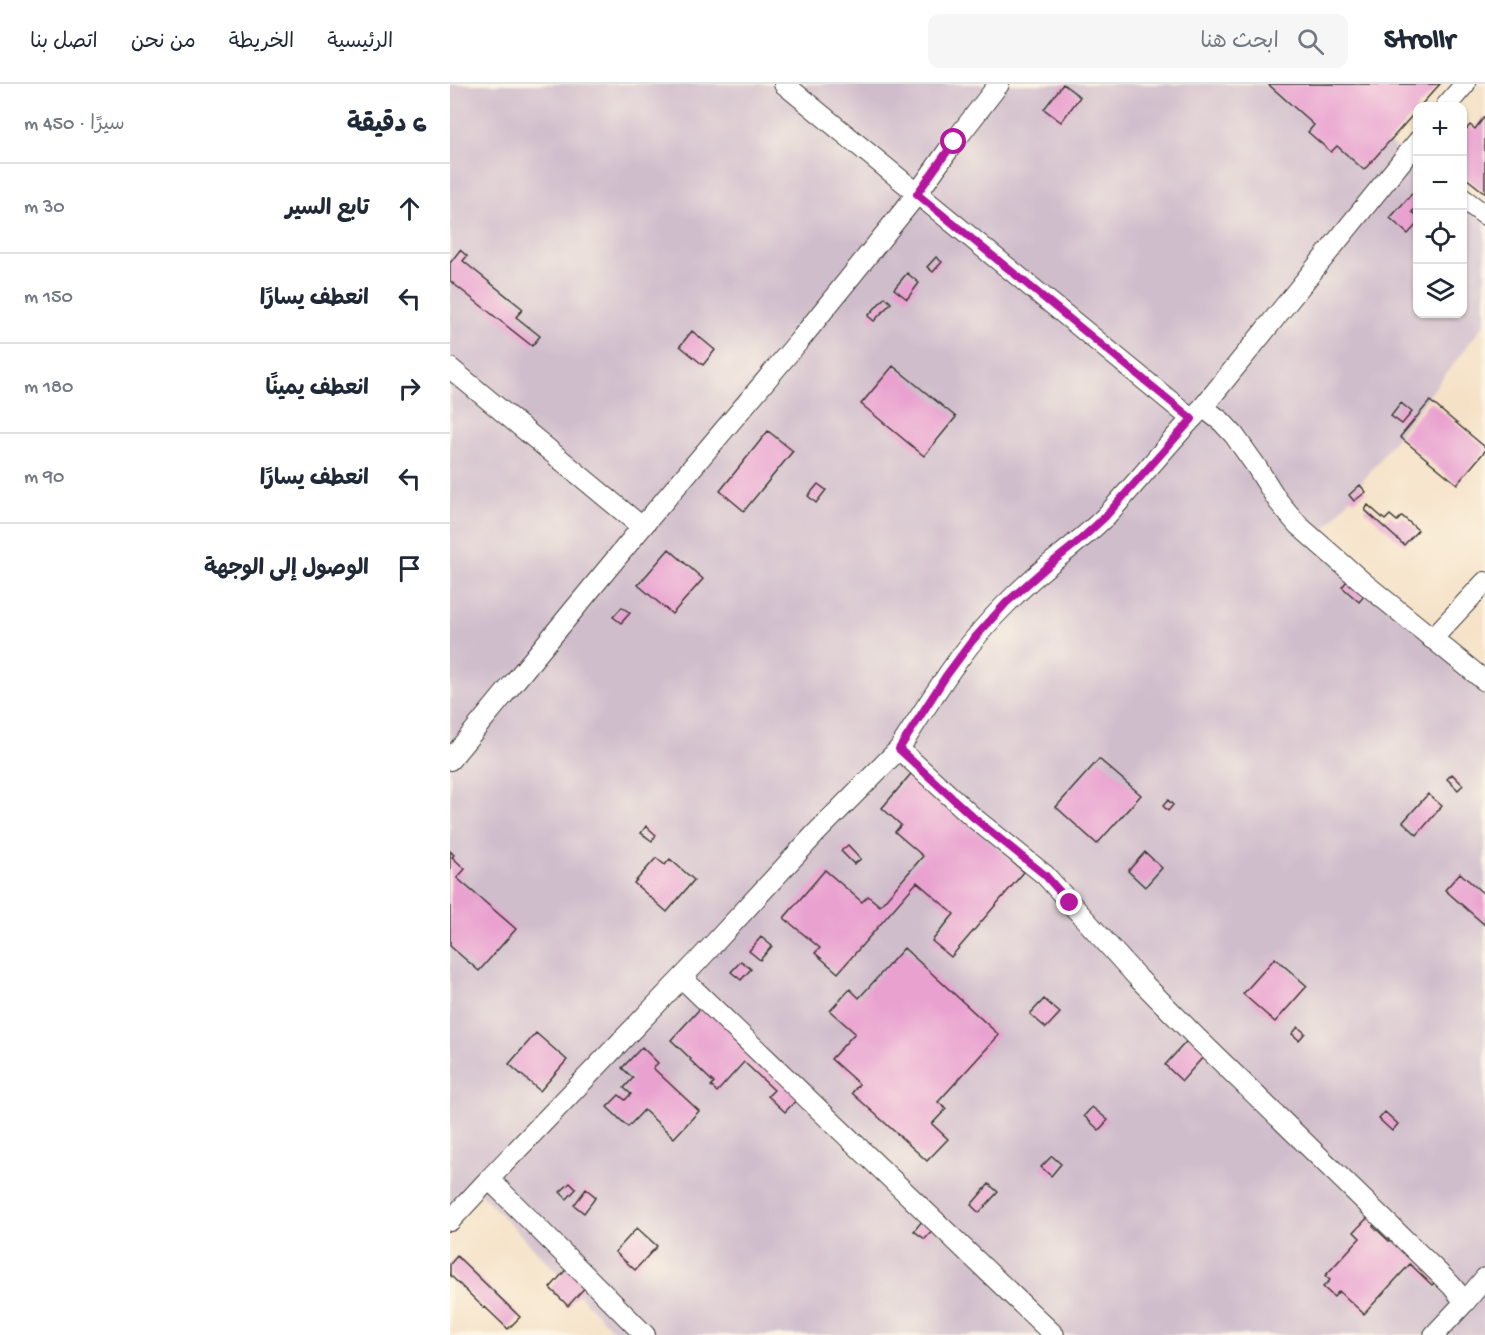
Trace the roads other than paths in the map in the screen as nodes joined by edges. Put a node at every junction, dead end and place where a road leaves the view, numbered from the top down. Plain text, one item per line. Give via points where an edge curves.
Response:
1 (784, 84) edge
2 (999, 84) edge
3 (1465, 84) edge
4 (1449, 102) edge
5 (1413, 154) edge
6 (917, 194) junction
7 (1467, 202) edge
8 (1485, 215) edge
9 (450, 368) edge
10 (1197, 413) junction
11 (642, 527) junction
12 (1485, 582) edge
13 (1432, 639) junction
14 (1485, 681) edge
15 (899, 749) junction
16 (450, 760) edge
17 (682, 978) junction
18 (489, 1179) junction
19 (450, 1221) edge
20 (1485, 1278) edge
21 (1465, 1302) junction
22 (645, 1335) edge
23 (1054, 1335) edge
24 (1434, 1335) edge

1 - 6 street
2 - 6 street
3 - 4 street
5 - 10 street
6 - 10 street
6 - 11 street
7 - 8 street
9 - 11 street
10 - 13 street via 1222,423 1234,435 1298,525
10 - 15 street via 1105,517 1006,603 946,676
11 - 16 street
12 - 13 street
13 - 14 street
15 - 17 street
15 - 21 street via 974,818 1045,875 1137,977
17 - 18 street
17 - 23 street
18 - 19 street
18 - 22 street
20 - 21 street
21 - 24 street

